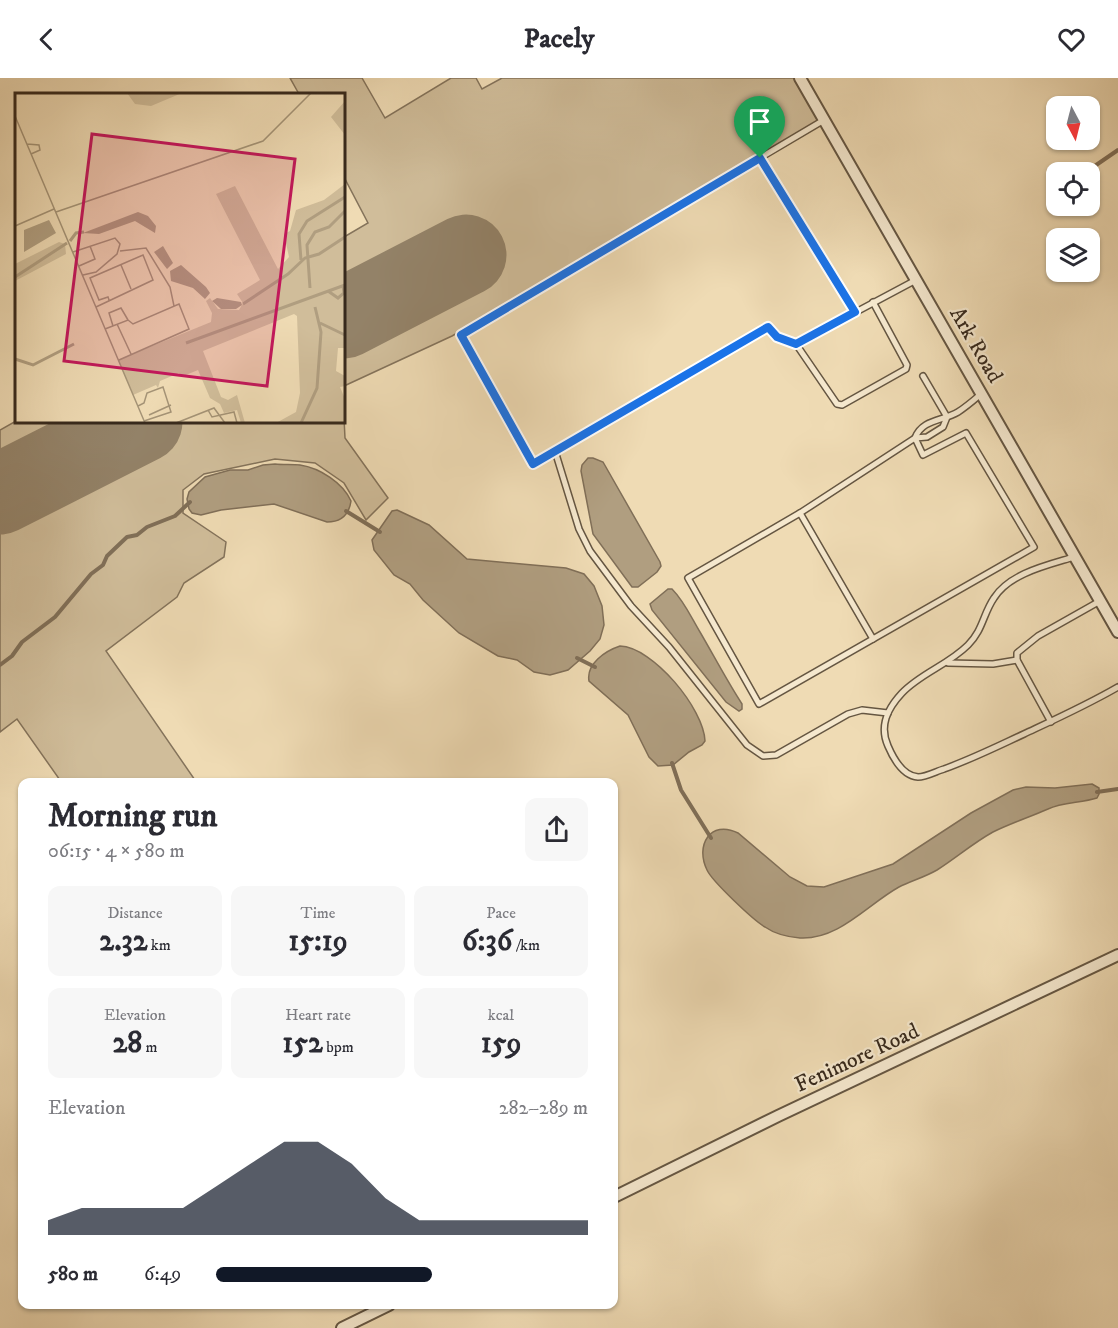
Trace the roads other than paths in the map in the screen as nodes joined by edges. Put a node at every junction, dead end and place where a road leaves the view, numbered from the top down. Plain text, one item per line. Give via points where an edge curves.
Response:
1 (800, 78) edge
2 (824, 120) junction
3 (760, 158) junction
4 (915, 280) junction
5 (873, 302) junction
6 (855, 312) junction
7 (796, 344) junction
8 (923, 376) dead end
9 (981, 394) junction
10 (947, 417) junction
11 (915, 438) junction
12 (555, 451) junction
13 (800, 513) junction
14 (1075, 556) junction
15 (1100, 601) junction
16 (1118, 632) edge
17 (873, 639) junction
18 (1017, 660) junction
19 (948, 663) junction
20 (1118, 687) edge
21 (888, 712) junction
22 (1051, 722) junction
23 (1118, 955) edge
24 (618, 1195) edge
25 (381, 1309) edge
26 (342, 1328) edge

1 - 2 street, Ark Road
2 - 3 lane
2 - 4 street, Ark Road
3 - 6 lane
3 - 12 lane via 461,335 533,464
4 - 5 lane
4 - 9 street, Ark Road
5 - 6 lane
5 - 7 lane via 906,369 842,405 837,404
6 - 7 lane
7 - 12 lane via 777,337 768,327
8 - 10 lane
9 - 10 lane
9 - 14 street, Ark Road
10 - 11 lane via 927,424
10 - 11 lane via 944,427 927,437
11 - 13 lane
11 - 17 lane via 923,455 966,433 1034,547
12 - 21 lane via 590,552 747,745 763,756 776,755 848,714 862,710
13 - 17 lane
13 - 17 lane via 688,578 759,704
14 - 15 street, Ark Road
14 - 19 lane via 1005,585 994,597 974,640
15 - 16 street, Ark Road
15 - 18 lane via 1038,636 1017,653
18 - 19 lane
18 - 22 lane
19 - 21 lane via 922,676
20 - 22 lane
21 - 22 lane via 884,737 907,774 920,777
23 - 24 street, Fenimore Road
25 - 26 street

